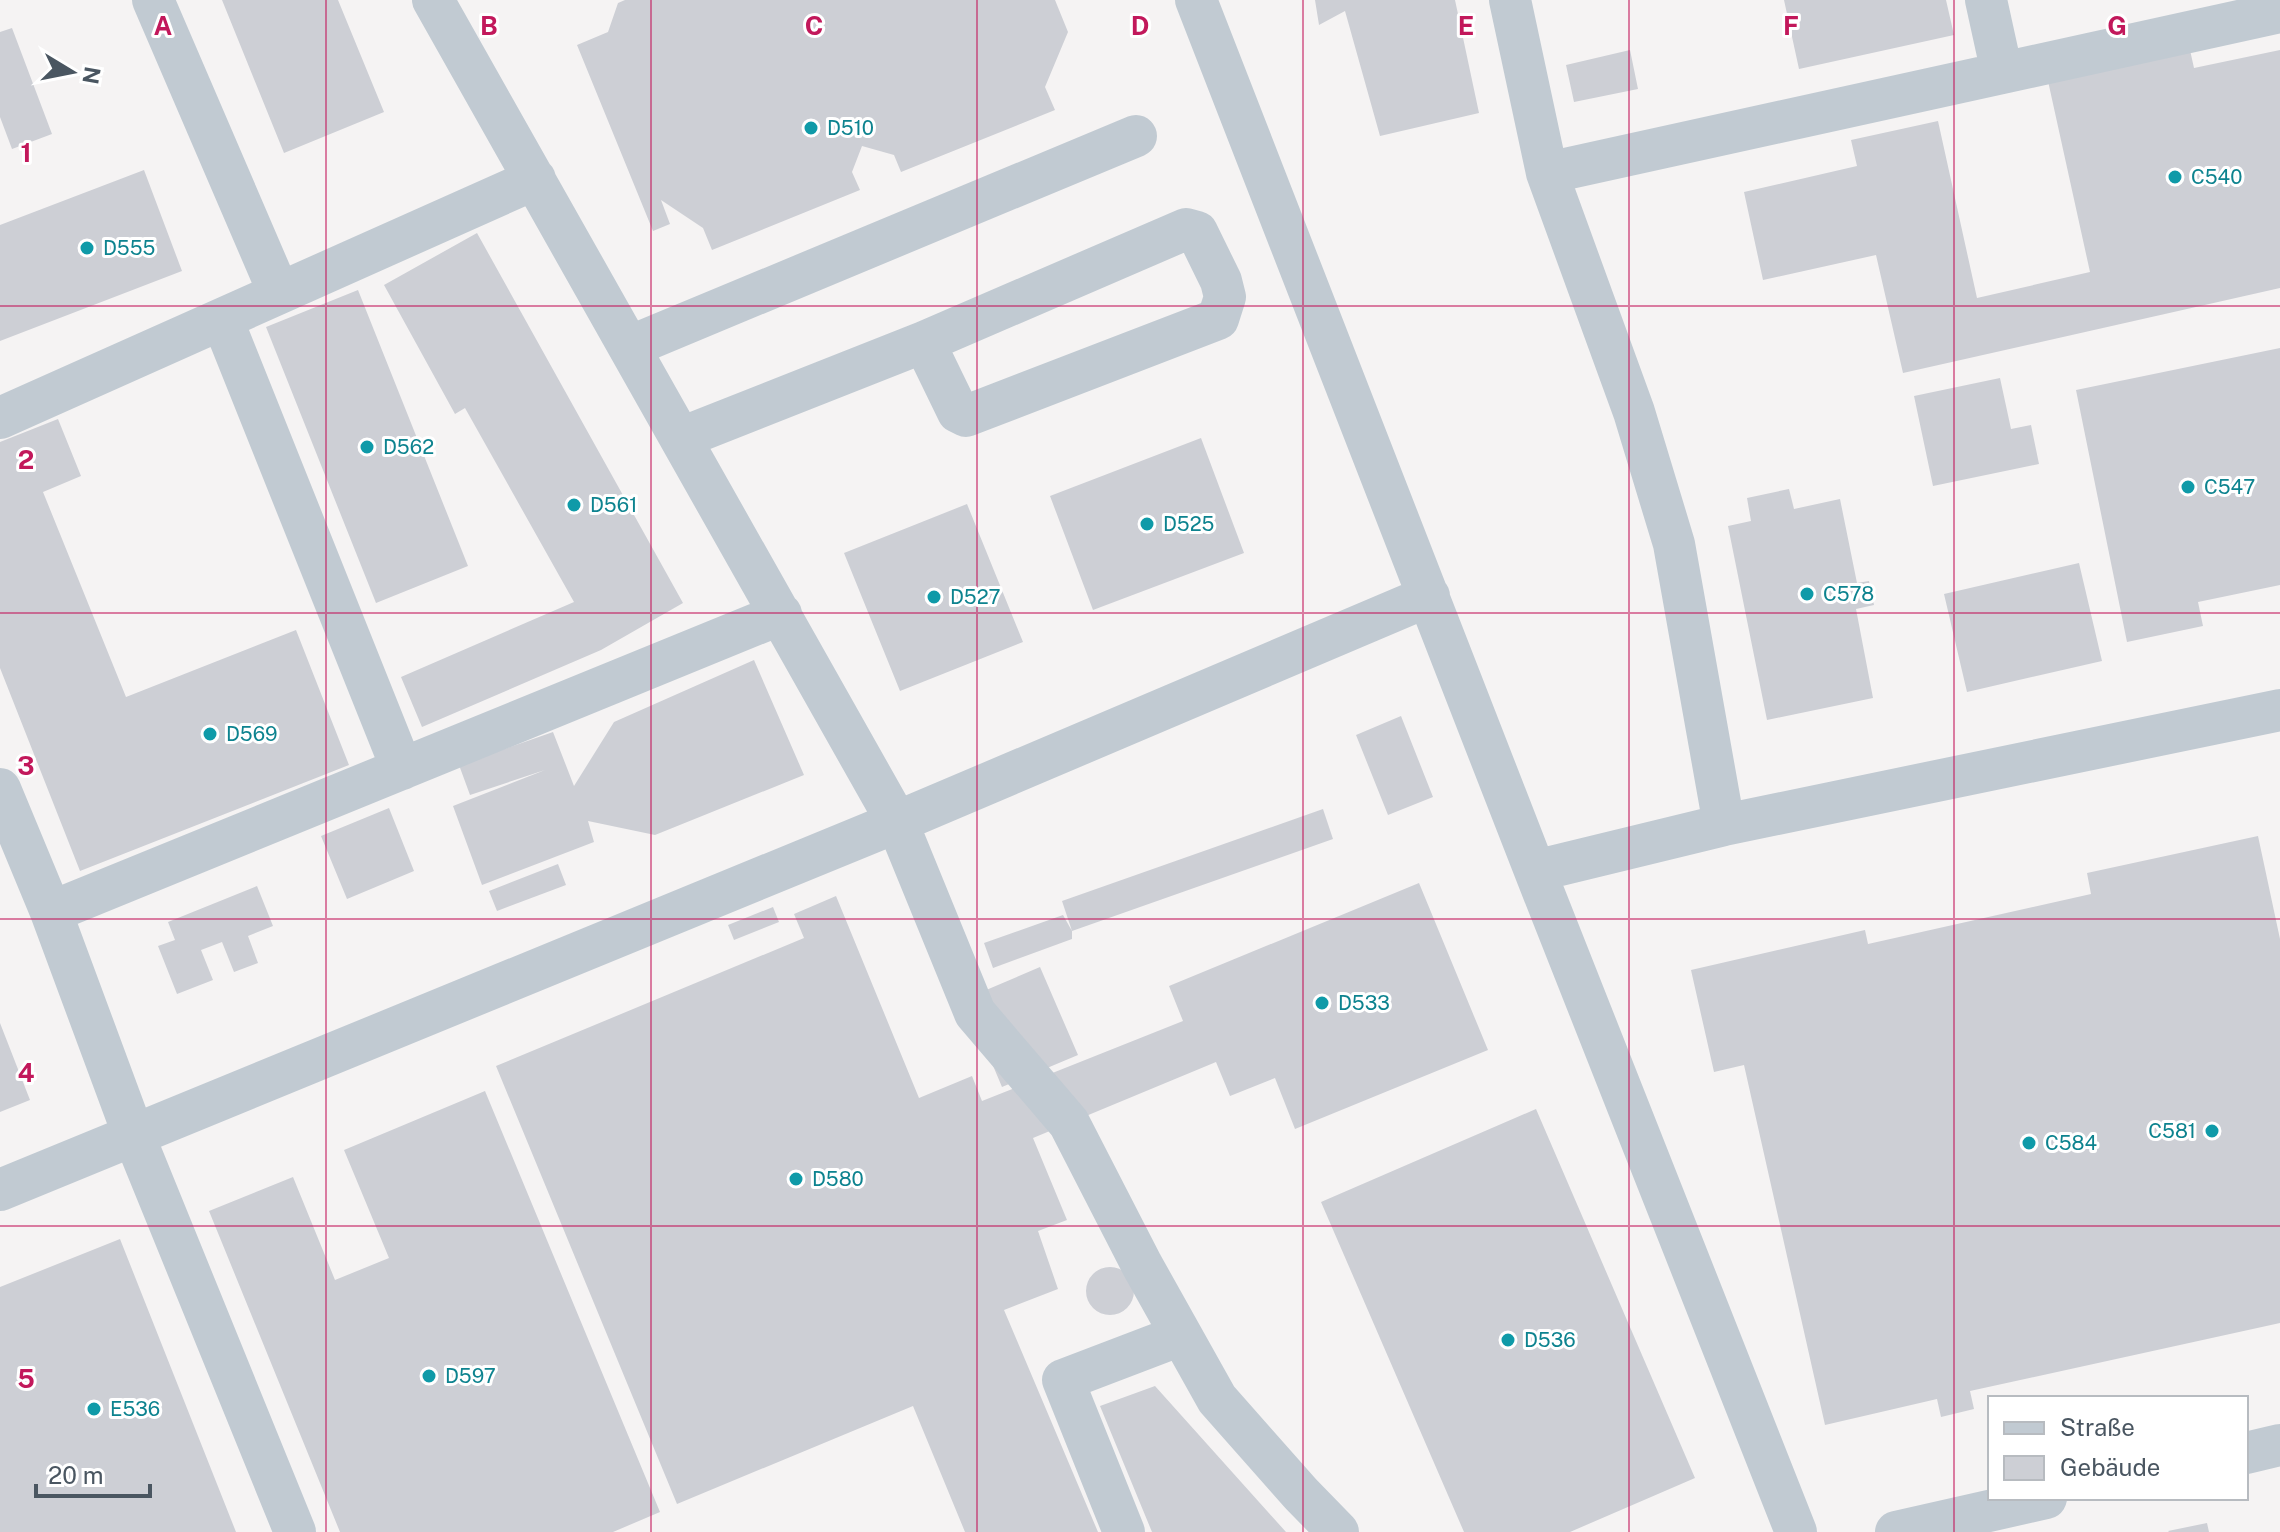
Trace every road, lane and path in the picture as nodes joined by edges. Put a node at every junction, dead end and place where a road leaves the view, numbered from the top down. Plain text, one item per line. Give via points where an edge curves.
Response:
1 (153, 0) edge
2 (1196, 0) edge
3 (1510, 0) edge
4 (1986, 0) edge
5 (441, 2) edge
6 (2280, 12) edge
7 (2002, 73) junction
8 (1136, 136) dead end
9 (1547, 173) junction
10 (535, 179) junction
11 (279, 293) junction
12 (222, 319) junction
13 (924, 342) junction
14 (629, 347) junction
15 (0, 418) edge
16 (681, 438) junction
17 (1429, 596) junction
18 (781, 614) junction
19 (2280, 710) edge
20 (402, 769) junction
21 (0, 789) edge
22 (897, 822) junction
23 (1724, 825) junction
24 (1535, 871) junction
25 (51, 912) junction
26 (134, 1136) junction
27 (0, 1190) edge
28 (1181, 1335) junction
29 (2280, 1445) edge
30 (2248, 1453) edge
31 (2037, 1500) edge
32 (295, 1532) edge
33 (1124, 1532) edge
34 (1338, 1532) edge
35 (1796, 1532) edge
36 (1896, 1532) edge

1 - 11 street
2 - 17 street
3 - 9 street
4 - 7 street
5 - 10 street
6 - 7 street
7 - 9 street
8 - 14 street
9 - 23 street via 1634,412 1674,544
10 - 11 street
10 - 14 street
11 - 12 street
12 - 15 street
12 - 20 street
13 - 13 street via 958,412 966,416 1218,319 1225,297 1197,232 1186,229
13 - 16 street
14 - 16 street
16 - 18 street
17 - 22 street
17 - 24 street
18 - 20 street
18 - 22 street
19 - 23 street
20 - 25 street
21 - 25 street
22 - 26 street
22 - 28 street via 975,1013 1069,1123
23 - 24 street
24 - 35 street
25 - 26 street
26 - 27 street
26 - 32 street
28 - 33 street via 1063,1380
28 - 34 street via 1217,1399
29 - 30 street
31 - 36 street

